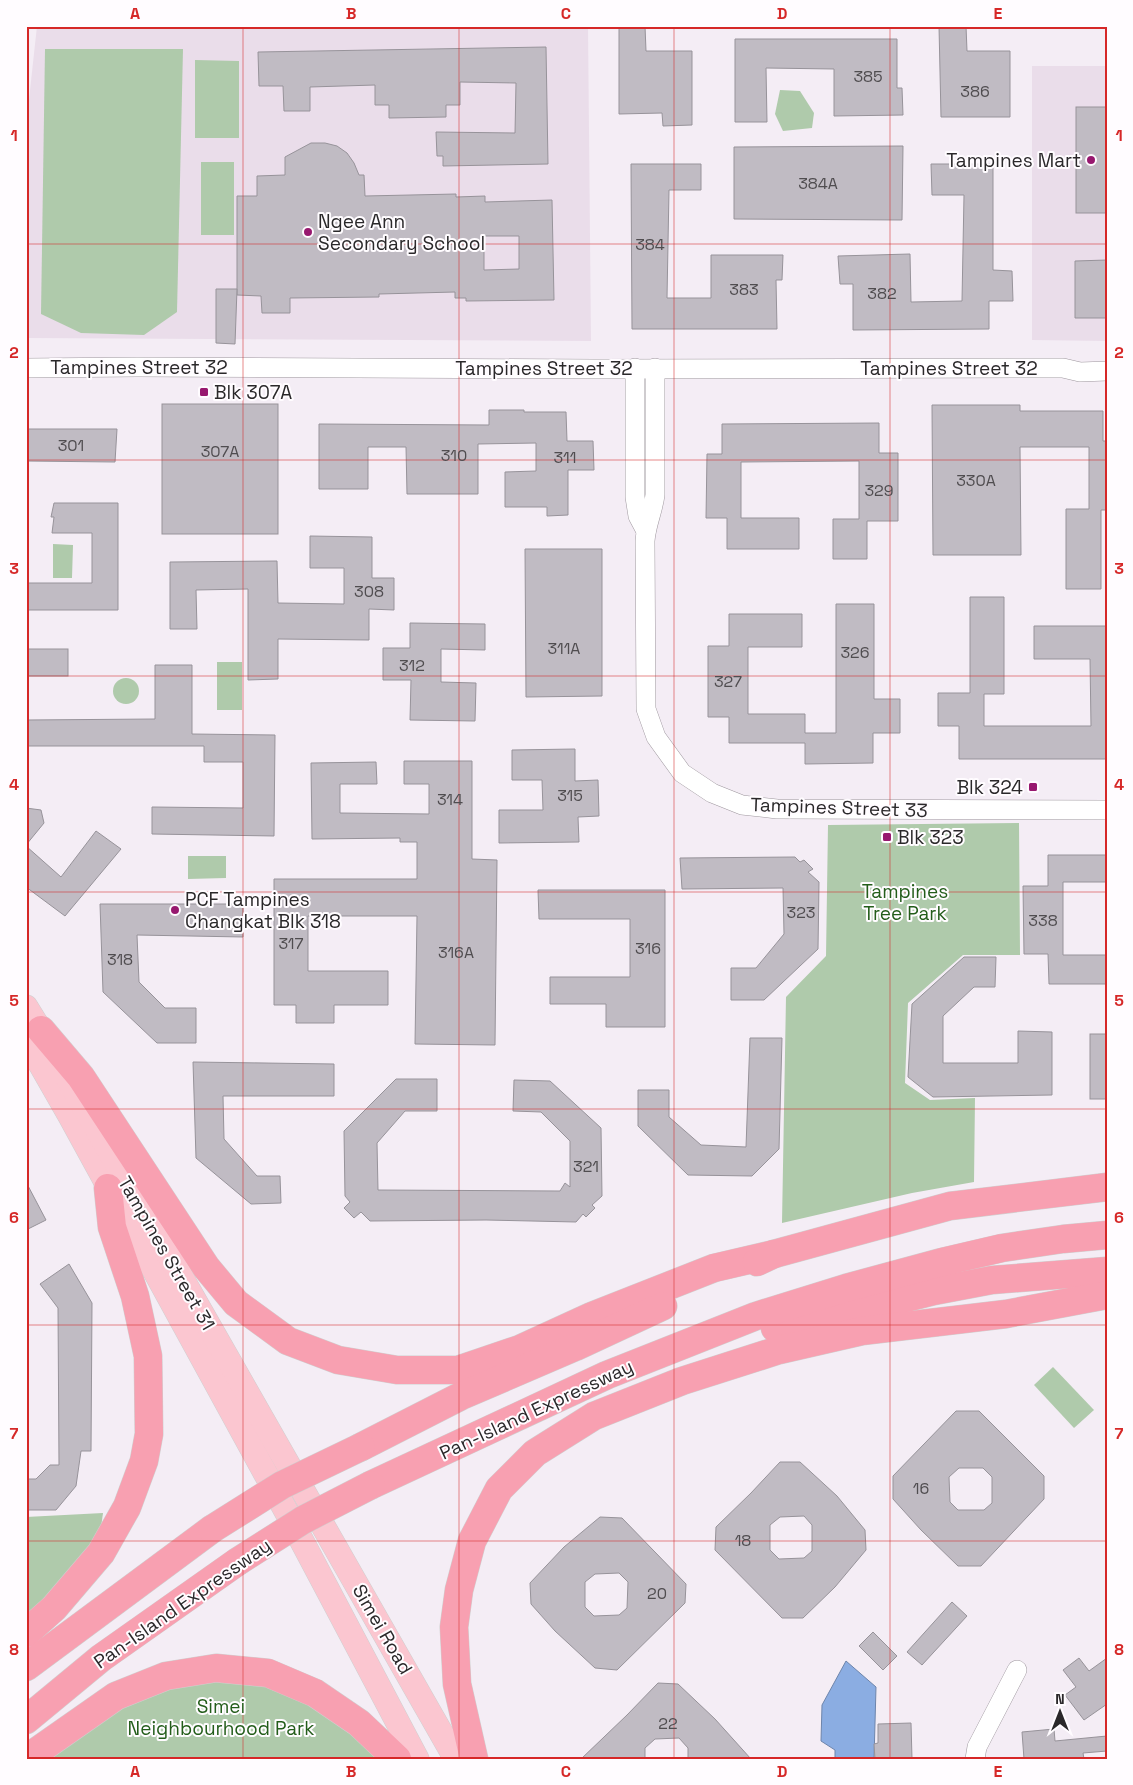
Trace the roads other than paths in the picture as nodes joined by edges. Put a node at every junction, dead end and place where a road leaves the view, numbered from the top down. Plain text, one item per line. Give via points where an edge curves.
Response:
1 (1107, 361) edge
2 (26, 368) edge
3 (634, 368) junction
4 (655, 368) junction
5 (1063, 368) junction
6 (1107, 371) edge
7 (646, 530) junction
8 (1107, 810) edge
9 (26, 1007) edge
10 (34, 1034) edge
11 (1107, 1187) edge
12 (108, 1188) junction
13 (1107, 1235) edge
14 (774, 1254) junction
15 (1105, 1279) edge
16 (879, 1306) junction
17 (1006, 1314) junction
18 (482, 1434) junction
19 (309, 1499) joint
20 (286, 1511) joint
21 (26, 1633) edge
22 (26, 1667) edge
23 (1017, 1670) dead end
24 (26, 1720) edge
25 (26, 1758) edge
26 (397, 1759) edge
27 (417, 1759) edge
28 (456, 1759) edge
29 (474, 1759) edge
30 (975, 1759) edge

1 - 5 street, Tampines Street 32 via 1079,361
2 - 3 street, Tampines Street 32
3 - 4 street, Tampines Street 32
3 - 7 street, Tampines Street 33 via 635,497 638,516
4 - 5 street, Tampines Street 32
4 - 7 street, Tampines Street 33 via 654,495
5 - 6 street, Tampines Street 32 via 1080,372
7 - 8 street, Tampines Street 33 via 646,709 649,721 656,737 682,773 712,793 742,805 777,809
9 - 10 main road, Tampines Street 31
10 - 12 main road, Tampines Street 31 via 70,1116
10 - 14 highway via 81,1077 206,1267 236,1303 288,1341 338,1360 397,1370 458,1370 520,1349 592,1316 714,1268
10 - 19 main road, Tampines Street 31 via 108,1150
11 - 14 highway, Pan-Island Expressway via 950,1206
12 - 20 main road, Tampines Street 31
12 - 21 highway via 112,1227 135,1296 148,1356 149,1434 144,1461 127,1507 101,1553 54,1608
13 - 18 highway, Pan-Island Expressway via 1002,1248 846,1288 756,1316 606,1375
14 - 22 highway, Pan-Island Expressway, bridge via 461,1396 282,1485 212,1529
15 - 16 highway via 992,1280
15 - 17 highway
16 - 17 highway
16 - 18 highway via 800,1320 731,1342
17 - 29 highway via 862,1331 779,1350 682,1381 594,1416 535,1453 499,1489 472,1541 459,1590 454,1627 457,1684
18 - 24 highway, Pan-Island Expressway, bridge via 303,1520 237,1562 101,1658
19 - 28 main road, Simei Road
20 - 27 main road, Simei Road
23 - 30 street via 977,1747
25 - 26 highway via 116,1696 166,1676 216,1668 268,1673 315,1694 359,1723

